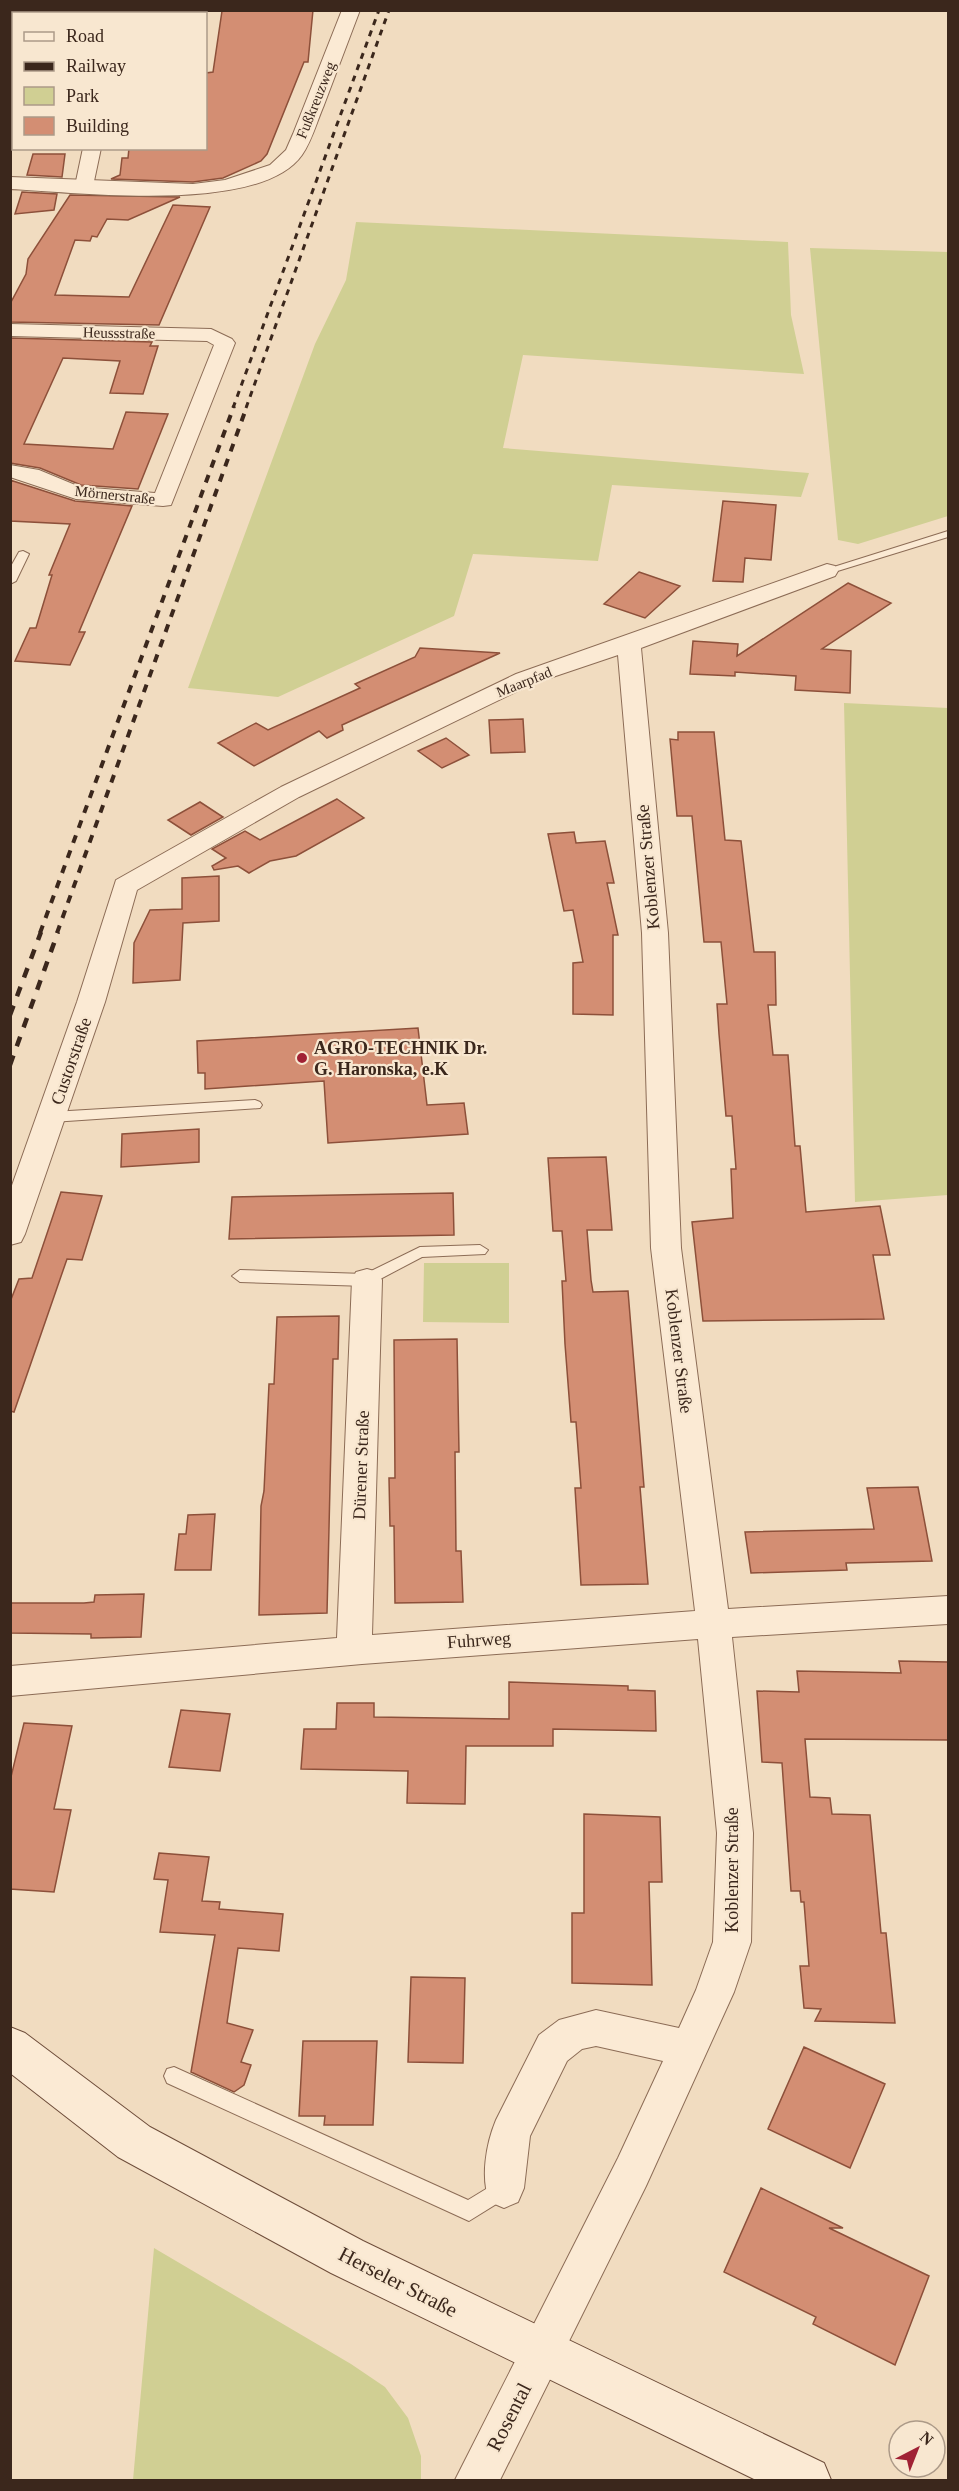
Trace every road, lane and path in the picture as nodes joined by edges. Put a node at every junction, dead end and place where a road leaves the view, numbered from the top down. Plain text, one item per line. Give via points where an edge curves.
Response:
1 (351, 10) edge
2 (92, 150) edge
3 (10, 183) edge
4 (84, 186) junction
5 (10, 330) edge
6 (225, 343) joint
7 (10, 471) edge
8 (948, 534) edge
9 (23, 554) dead end
10 (827, 571) joint
11 (10, 581) edge
12 (629, 644) junction
13 (125, 886) joint
14 (255, 1105) dead end
15 (52, 1117) junction
16 (10, 1234) edge
17 (480, 1250) dead end
18 (240, 1276) dead end
19 (368, 1280) junction
20 (948, 1610) edge
21 (713, 1622) junction
22 (354, 1649) junction
23 (10, 1682) edge
24 (10, 2047) edge
25 (687, 2048) junction
26 (174, 2076) dead end
27 (504, 2188) joint
28 (543, 2354) junction
29 (477, 2481) edge
30 (807, 2481) edge

1 - 4 street, Fußkreuzweg via 303,134 294,153 277,169 228,186 193,190
2 - 4 street
3 - 4 street, Fußkreuzweg
5 - 6 street, Heussstraße via 211,335
6 - 7 street, Mörnerstraße via 163,500 76,493 32,475
8 - 10 lane, Maarpfad
9 - 11 lane
10 - 12 street, Maarpfad
12 - 13 street, Maarpfad via 524,679 290,792
12 - 21 street, Koblenzer Straße via 655,933 666,1248
13 - 15 street, Custorstraße
14 - 15 lane
15 - 16 street, Custorstraße
17 - 19 lane via 420,1252
18 - 19 lane
19 - 22 street, Dürener Straße
20 - 21 street, Fuhrweg
21 - 22 street, Fuhrweg
21 - 25 street, Koblenzer Straße via 735,1833 732,1942 715,1992
22 - 23 street, Fuhrweg
24 - 28 street, Herseler Straße via 134,2142 347,2257
25 - 27 street via 596,2028 573,2033 553,2048 510,2134
25 - 28 street, Koblenzer Straße via 632,2172
26 - 27 lane via 469,2211
28 - 29 street, Rosental
28 - 30 street, Herseler Straße

